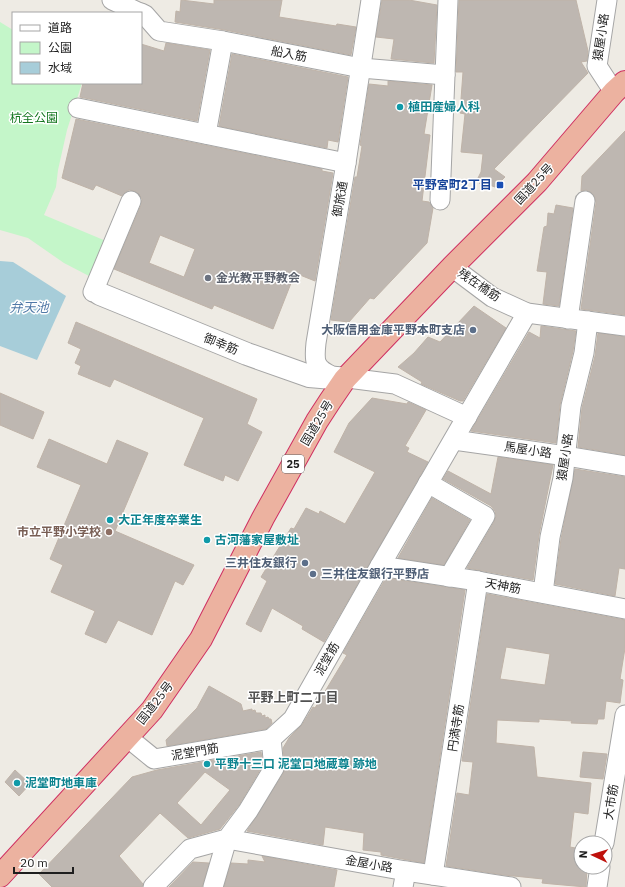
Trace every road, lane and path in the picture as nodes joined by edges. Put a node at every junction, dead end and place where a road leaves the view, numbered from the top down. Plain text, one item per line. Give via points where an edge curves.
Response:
1 (112, 0) edge
2 (371, 0) edge
3 (448, 0) edge
4 (607, 0) edge
5 (143, 10) edge
6 (224, 41) junction
7 (361, 68) junction
8 (445, 75) junction
9 (620, 87) edge
10 (78, 108) dead end
11 (206, 134) junction
12 (346, 163) junction
13 (440, 200) dead end
14 (131, 201) dead end
15 (585, 201) dead end
16 (452, 267) junction
17 (97, 293) joint
18 (528, 313) junction
19 (568, 318) junction
20 (588, 321) junction
21 (625, 326) edge
22 (346, 379) junction
23 (467, 417) junction
24 (454, 440) junction
25 (566, 456) junction
26 (625, 466) edge
27 (428, 483) junction
28 (380, 566) junction
29 (449, 577) junction
30 (478, 581) junction
31 (543, 593) junction
32 (625, 609) edge
33 (625, 714) edge
34 (127, 737) junction
35 (271, 739) junction
36 (605, 835) edge
37 (227, 839) junction
38 (434, 875) junction
39 (599, 875) edge
40 (0, 876) edge
41 (405, 879) edge
42 (153, 887) edge
43 (213, 887) edge
44 (511, 887) edge
45 (597, 887) edge

1 - 5 street, 船入筋
2 - 7 street, 御旅通
3 - 8 street
4 - 9 street, 猿屋小路 via 597,66
5 - 6 street, 船入筋 via 159,31
6 - 7 street, 船入筋
6 - 11 street
7 - 8 street, 船入筋
7 - 12 street, 御旅通
8 - 13 street
9 - 16 highway, 国道25号 / 25 via 537,182
10 - 11 street
11 - 12 street
12 - 22 street, 御旅通 via 315,361 325,373
14 - 17 street
15 - 19 street
16 - 18 street, 残在橋筋 via 492,297
16 - 22 highway, 国道25号 / 25
17 - 22 street, 御幸筋 via 247,354 309,376
18 - 19 street, 残在橋筋
18 - 23 street, 泥堂筋
19 - 20 street, 残在橋筋
20 - 21 street, 残在橋筋
20 - 25 street, 猿屋小路 via 584,353 571,406
22 - 23 street, 御旅通 via 395,384
22 - 34 highway, 国道25号 / 25 via 317,421 263,518 201,639 152,710
23 - 24 street, 泥堂筋
24 - 25 street, 馬屋小路
24 - 27 street, 泥堂筋
25 - 26 street, 馬屋小路
25 - 31 street, 猿屋小路 via 550,537
27 - 28 street, 泥堂筋
27 - 29 street via 485,516
28 - 29 street, 天神筋
28 - 35 street, 泥堂筋 via 293,719
29 - 30 street, 天神筋
30 - 31 street, 天神筋
30 - 38 street, 円満寺筋
31 - 32 street, 天神筋
33 - 36 street, 大市筋
34 - 35 street, 泥堂門筋 via 154,759
34 - 40 highway, 国道25号 / 25
35 - 37 street via 274,768 248,811
37 - 41 street, 金屋小路
37 - 42 street via 190,849
37 - 43 street
38 - 41 street, 金屋小路
38 - 44 street, 金屋小路
39 - 45 street

